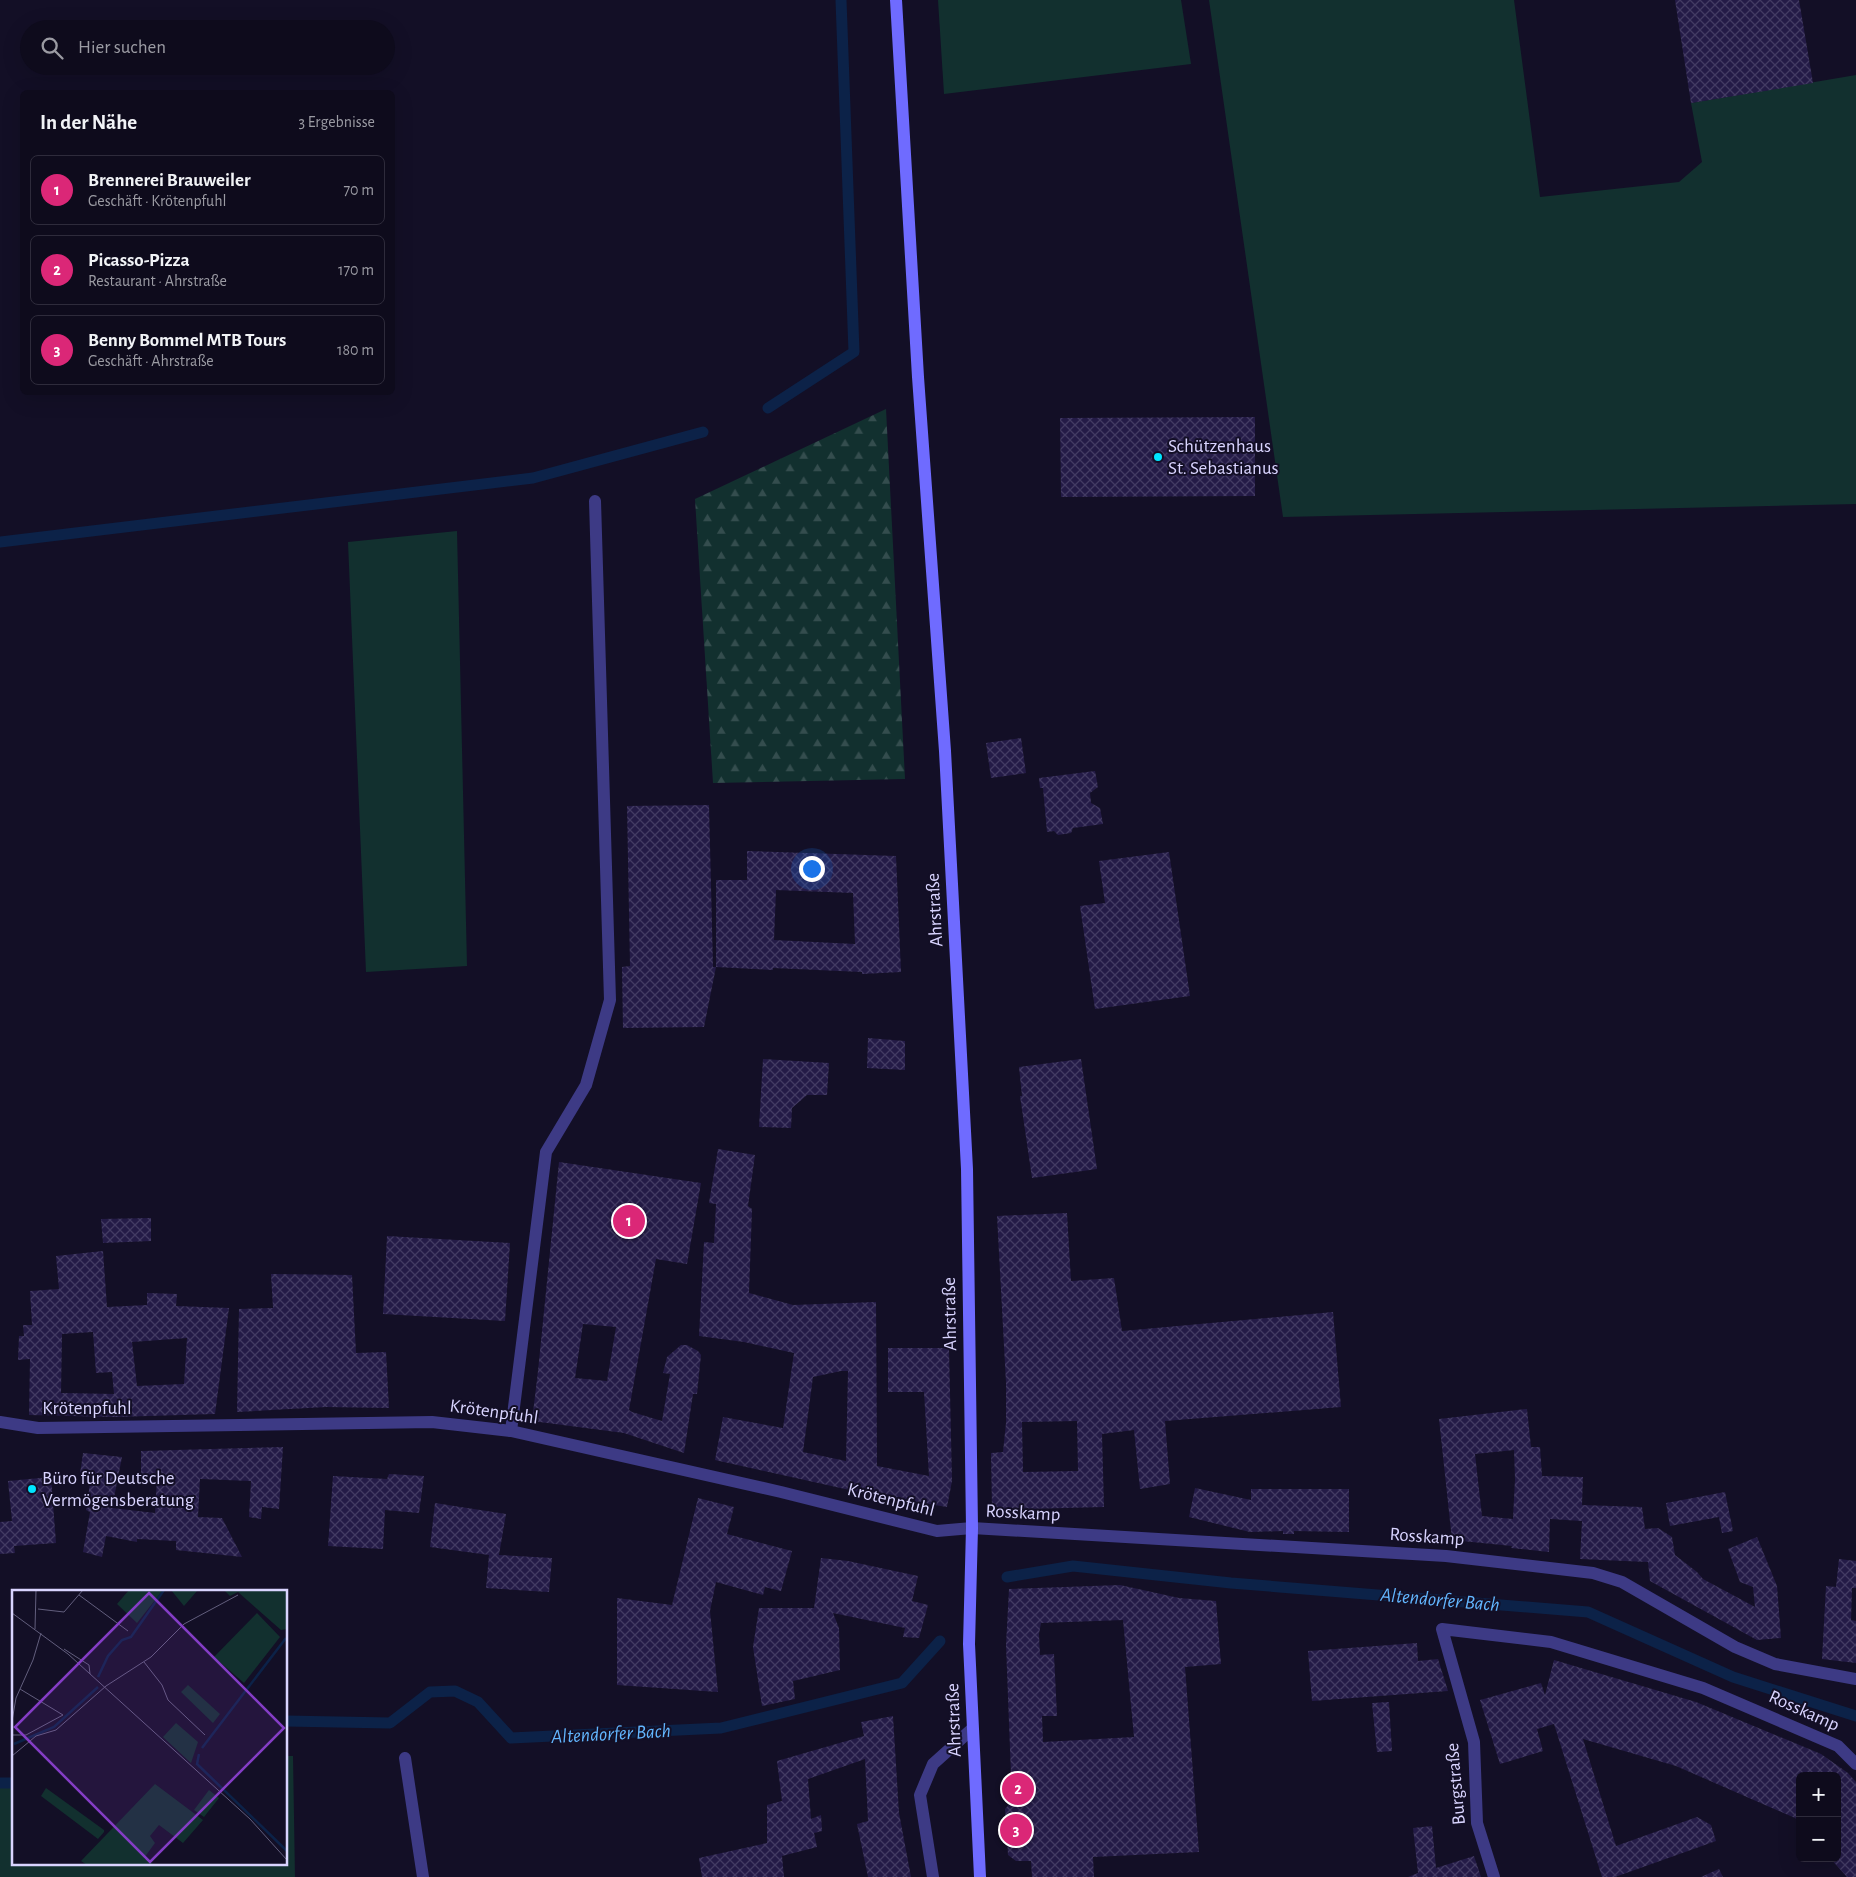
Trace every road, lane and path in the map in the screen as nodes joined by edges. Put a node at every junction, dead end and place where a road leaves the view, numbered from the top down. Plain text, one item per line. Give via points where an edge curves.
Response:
1 (896, 0) edge
2 (595, 501) dead end
3 (0, 1422) edge
4 (511, 1431) junction
5 (972, 1528) junction
6 (1442, 1629) joint
7 (1856, 1679) edge
8 (972, 1729) junction
9 (405, 1758) dead end
10 (1856, 1764) edge
11 (423, 1877) edge
12 (932, 1877) edge
13 (980, 1877) edge
14 (1494, 1877) edge

1 - 5 main road, Ahrstraße via 945,751 968,1169
2 - 4 street via 610,1000 586,1085 546,1152
3 - 4 street, Krötenpfuhl via 38,1428 432,1422
4 - 5 street, Krötenpfuhl via 937,1531
5 - 7 street, Rosskamp via 1446,1556 1593,1573 1622,1582 1735,1646 1776,1664
5 - 8 main road, Ahrstraße via 969,1644
6 - 10 street, Rosskamp via 1551,1642 1703,1688 1838,1746
6 - 14 street, Burgstraße via 1474,1742 1477,1823
8 - 12 street via 933,1764 920,1795
8 - 13 main road, Ahrstraße
9 - 11 street

